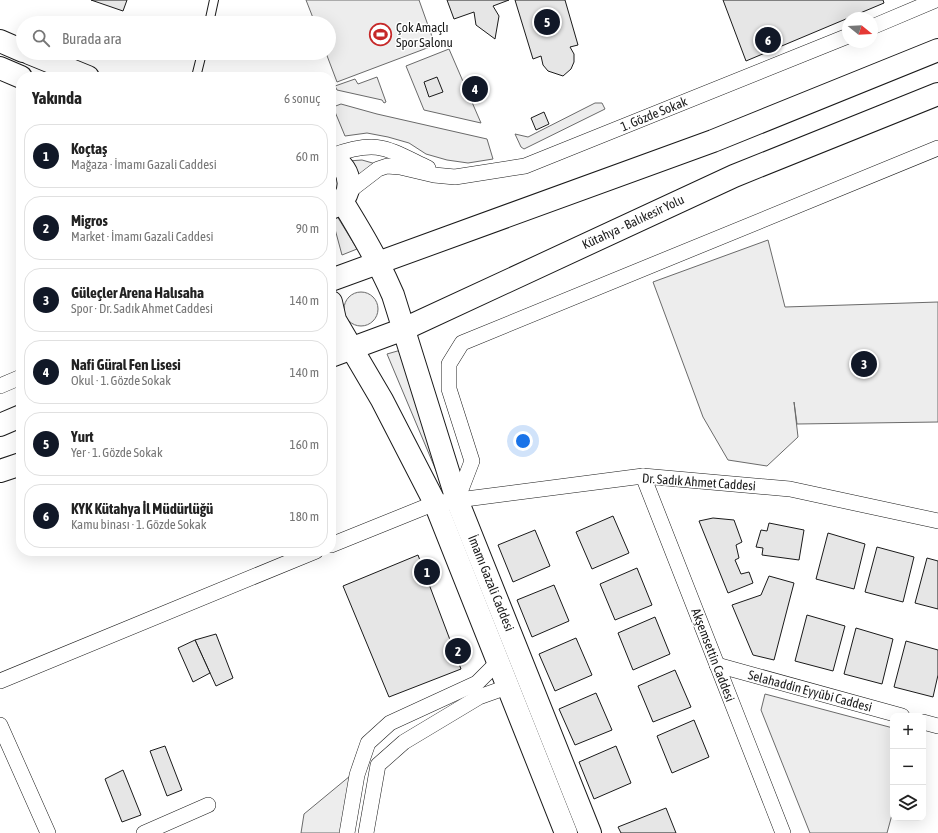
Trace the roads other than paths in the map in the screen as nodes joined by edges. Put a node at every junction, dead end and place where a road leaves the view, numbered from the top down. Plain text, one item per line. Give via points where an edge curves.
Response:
1 (214, 0) edge
2 (936, 0) edge
3 (905, 6) edge
4 (211, 16) edge
5 (878, 22) edge
6 (842, 38) edge
7 (0, 41) edge
8 (16, 48) edge
9 (938, 50) edge
10 (46, 60) edge
11 (200, 60) edge
12 (0, 68) edge
13 (76, 72) edge
14 (197, 72) edge
15 (16, 75) edge
16 (938, 94) edge
17 (938, 148) edge
18 (336, 155) edge
19 (336, 160) edge
20 (455, 177) junction
21 (340, 200) edge
22 (379, 263) junction
23 (336, 278) edge
24 (336, 325) edge
25 (404, 329) junction
26 (341, 352) edge
27 (16, 379) edge
28 (0, 386) edge
29 (16, 418) edge
30 (0, 425) edge
31 (16, 466) edge
32 (0, 471) edge
33 (643, 476) junction
34 (457, 500) junction
35 (435, 503) junction
36 (938, 521) edge
37 (336, 543) edge
38 (304, 556) edge
39 (497, 663) junction
40 (717, 665) junction
41 (0, 681) edge
42 (507, 688) junction
43 (891, 713) edge
44 (926, 723) edge
45 (0, 725) edge
46 (938, 726) edge
47 (208, 806) dead end
48 (48, 833) edge
49 (144, 833) edge
50 (347, 833) edge
51 (366, 833) edge
52 (566, 833) edge
53 (590, 833) edge
54 (783, 833) edge

1 - 4 lane
2 - 3 street
3 - 5 street
6 - 20 street, 1. Gözde Sokak via 525,166
7 - 8 main road
9 - 22 main road via 713,141
10 - 13 main road
11 - 14 lane
12 - 15 main road
16 - 25 main road, Kütahya - Balıkesir Yolu via 734,176
17 - 34 street via 462,343 450,364 449,390 472,461
18 - 20 street via 363,147 376,147 395,151 434,171
19 - 21 main road via 344,166 348,174
20 - 21 street via 387,166 378,169
21 - 22 main road, İmamı Gazali Caddesi
22 - 23 main road
22 - 25 main road, İmamı Gazali Caddesi
24 - 26 main road, İmamı Gazali Caddesi
25 - 26 main road, Kütahya - Balıkesir Yolu
25 - 34 main road, İmamı Gazali Caddesi
26 - 35 main road, İmamı Gazali Caddesi via 382,400
27 - 28 street
29 - 30 main road
31 - 32 main road
33 - 34 street, Dr. Sadık Ahmet Caddesi
33 - 36 street, Dr. Sadık Ahmet Caddesi via 790,489
33 - 40 street, Akşemsettin Caddesi
34 - 35 street, Dr. Sadık Ahmet Caddesi
34 - 53 main road, İmamı Gazali Caddesi
35 - 37 street, Dr. Sadık Ahmet Caddesi
35 - 39 main road, İmamı Gazali Caddesi
38 - 41 street
39 - 42 main road, İmamı Gazali Caddesi
39 - 50 street via 477,683 390,723 368,743 357,775
40 - 43 street, Selahaddin Eyyübi Caddesi
40 - 54 street, Akşemsettin Caddesi
42 - 51 street via 479,697 404,742 378,765
42 - 52 main road, İmamı Gazali Caddesi
44 - 46 street
45 - 48 street
47 - 49 street

